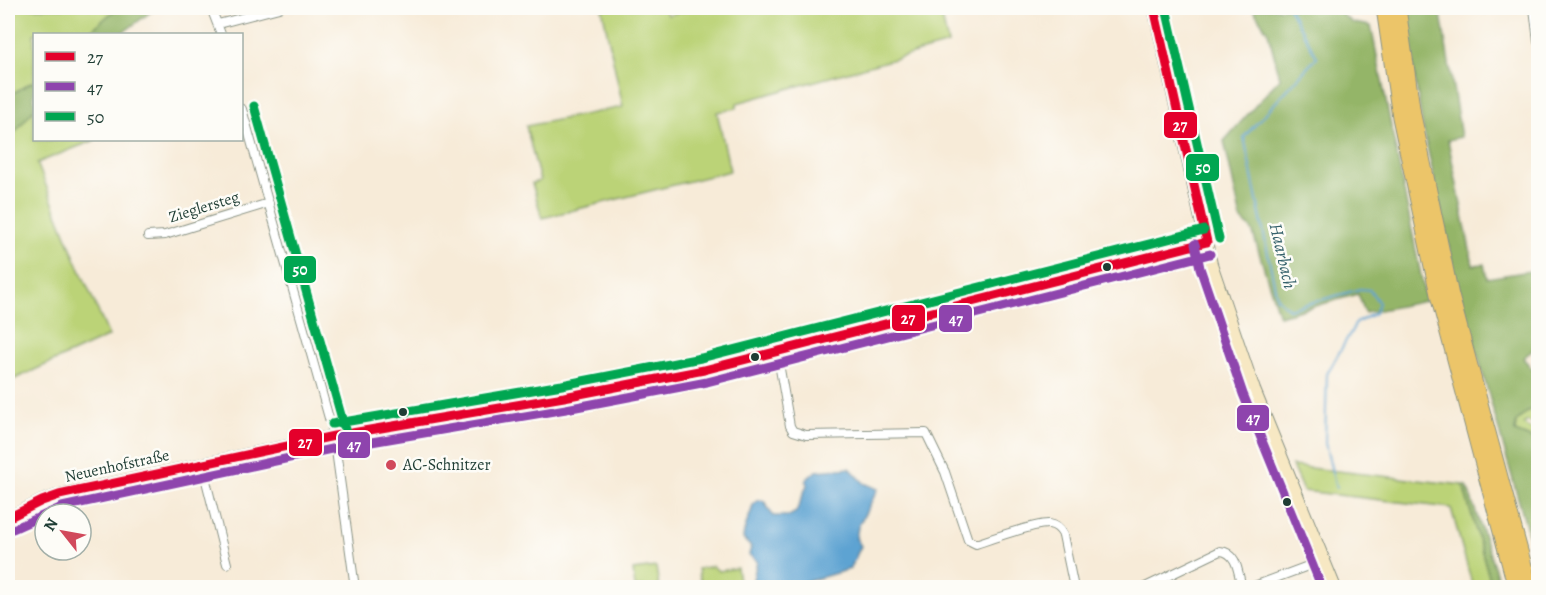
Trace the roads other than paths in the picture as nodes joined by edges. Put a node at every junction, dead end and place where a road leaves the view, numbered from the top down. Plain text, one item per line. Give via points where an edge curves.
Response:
1 (211, 8) edge
2 (279, 8) edge
3 (1154, 8) edge
4 (1384, 8) edge
5 (1398, 8) edge
6 (1534, 8) edge
7 (218, 24) junction
8 (220, 33) edge
9 (1539, 42) edge
10 (243, 112) edge
11 (269, 203) junction
12 (148, 236) dead end
13 (1207, 242) junction
14 (777, 352) junction
15 (334, 436) junction
16 (202, 465) junction
17 (8, 518) edge
18 (1324, 560) junction
19 (227, 564) dead end
20 (355, 588) edge
21 (1074, 588) edge
22 (1143, 588) edge
23 (1242, 588) edge
24 (1249, 588) edge
25 (1335, 588) edge
26 (1516, 588) edge
27 (1530, 588) edge

1 - 7 street
2 - 7 street
3 - 13 street
4 - 26 highway via 1400,117 1439,299
5 - 27 highway via 1413,115 1451,296
6 - 9 street
7 - 8 street
10 - 11 street
11 - 12 street, Zieglersteg via 165,235
11 - 15 street
13 - 14 street, Neuenhofstraße
13 - 18 street via 1254,390
14 - 15 street, Neuenhofstraße via 564,397
14 - 21 street via 793,431 806,435 926,433 945,472 968,540 976,544 1052,524 1063,535
15 - 16 street, Neuenhofstraße
15 - 20 street
16 - 17 street, Neuenhofstraße via 59,495
16 - 19 street
18 - 24 street
18 - 25 street
22 - 23 street via 1227,551 1234,557

